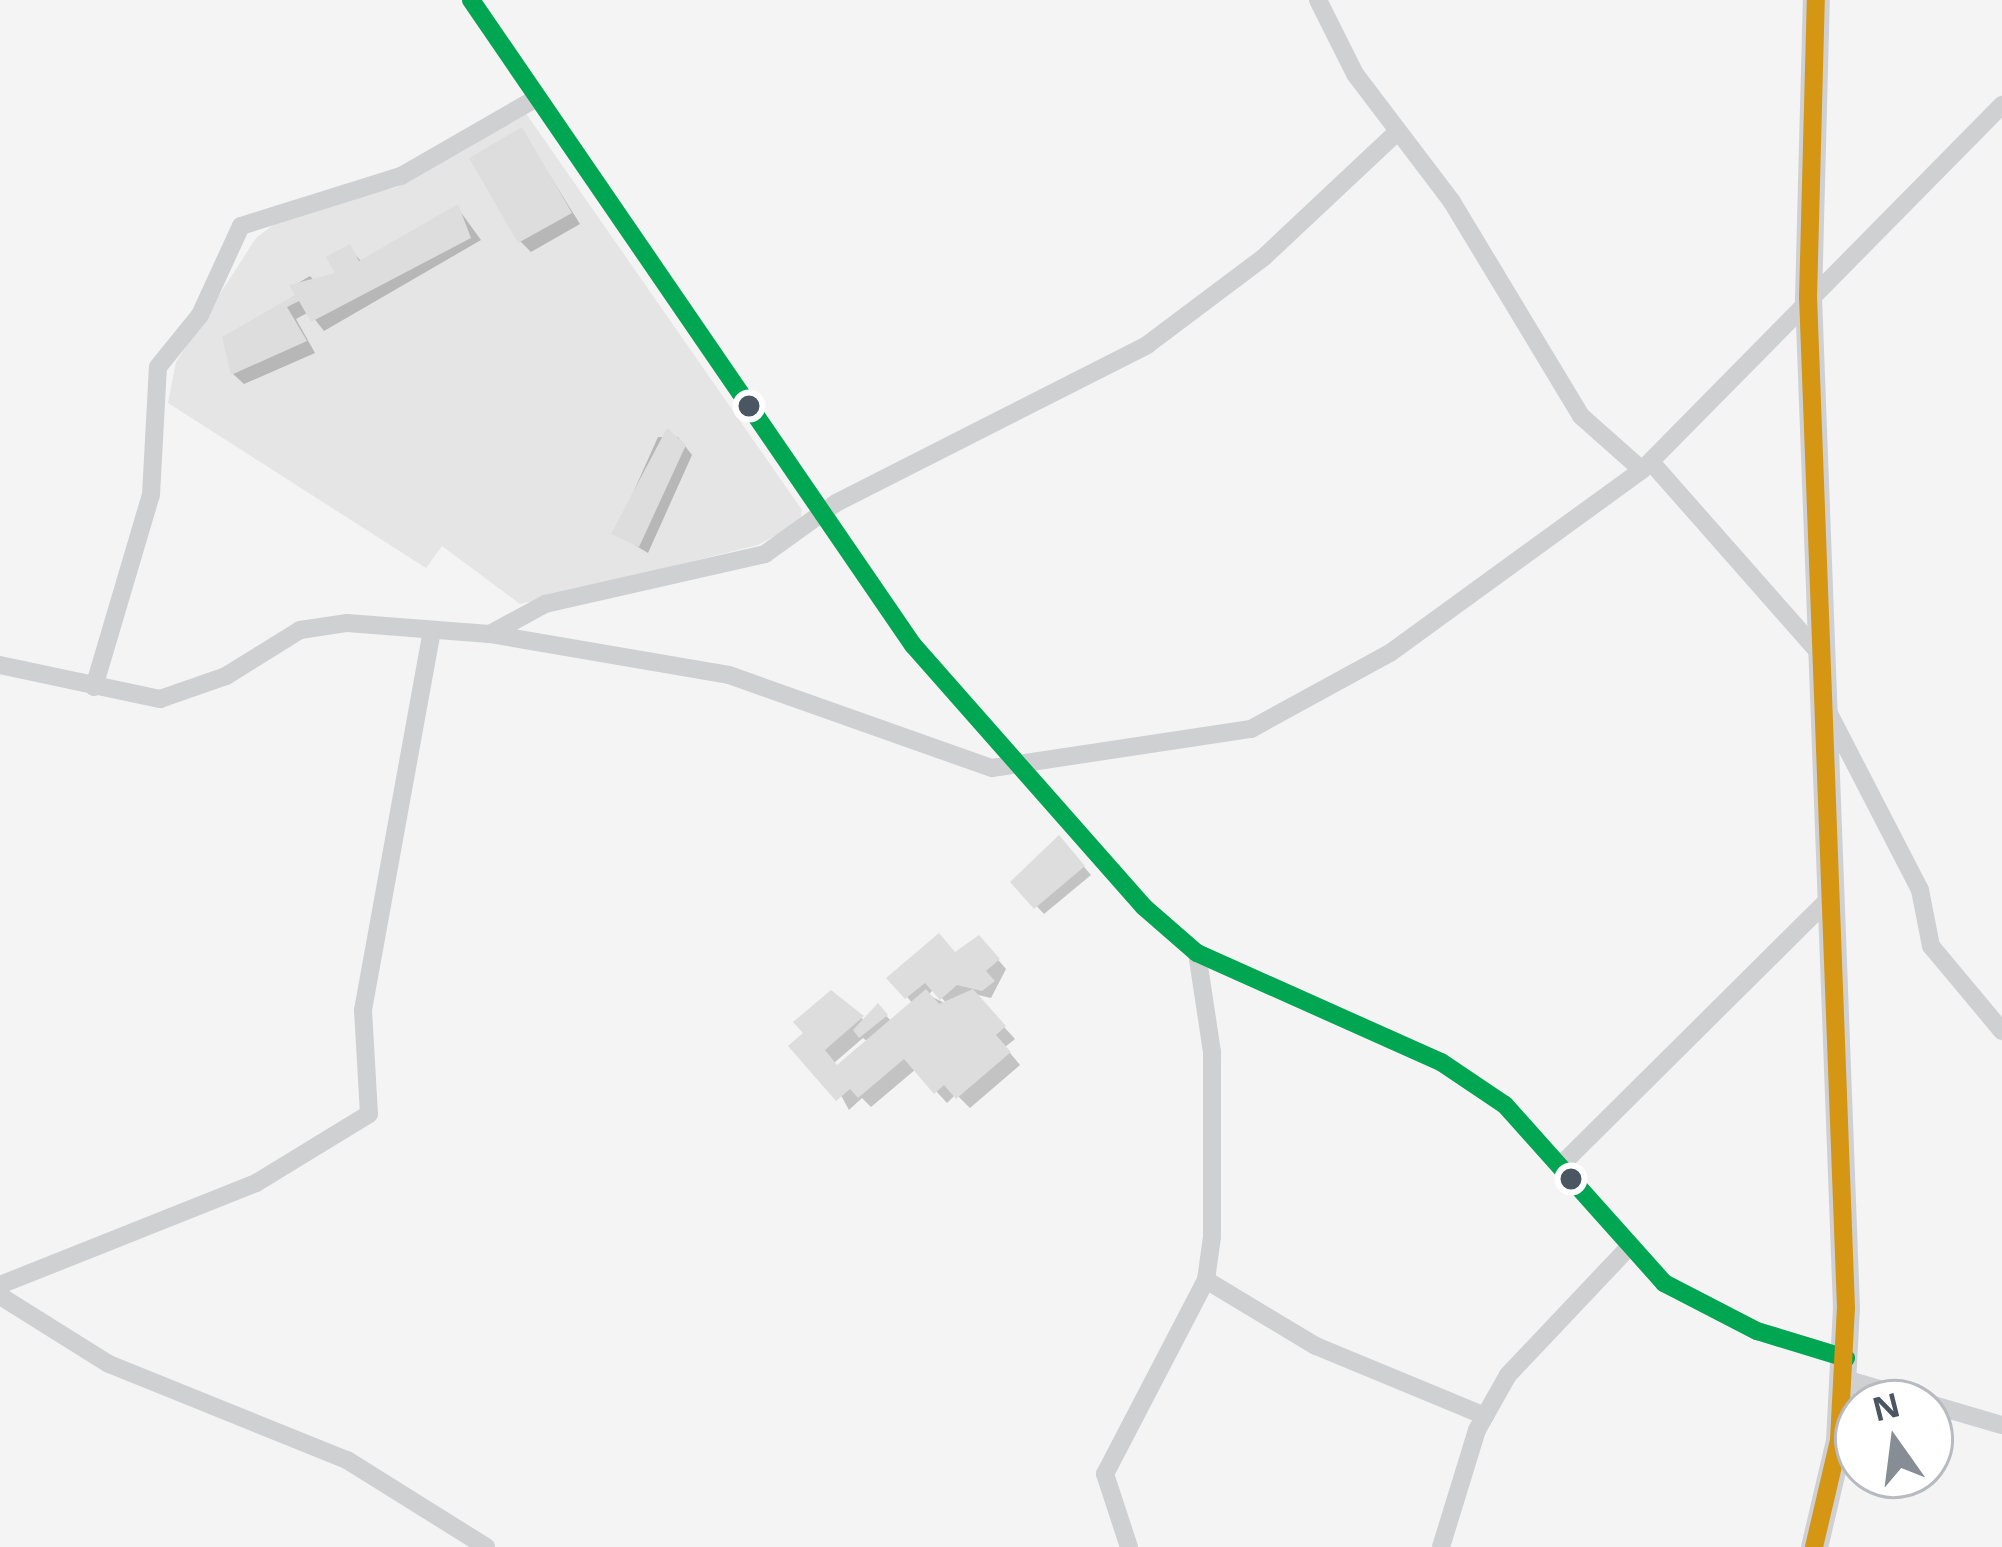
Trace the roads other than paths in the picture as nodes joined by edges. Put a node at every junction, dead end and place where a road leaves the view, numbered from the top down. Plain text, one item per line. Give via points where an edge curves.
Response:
1 (471, 0) edge
2 (1318, 0) edge
3 (1816, 0) edge
4 (536, 99) junction
5 (2002, 105) edge
6 (1396, 133) junction
7 (1808, 298) junction
8 (1647, 466) junction
9 (818, 517) junction
10 (431, 634) junction
11 (490, 634) junction
12 (1823, 657) junction
13 (0, 665) edge
14 (94, 687) junction
15 (1824, 704) junction
16 (1019, 764) junction
17 (1831, 896) junction
18 (1197, 953) junction
19 (2002, 1031) edge
20 (1564, 1162) junction
21 (1629, 1247) junction
22 (1206, 1280) junction
23 (0, 1285) edge
24 (0, 1296) edge
25 (1845, 1369) junction
26 (1870, 1379) edge
27 (1954, 1411) edge
28 (1485, 1416) junction
29 (2002, 1425) edge
30 (486, 1547) edge
31 (1129, 1547) edge
32 (1441, 1547) edge
33 (1814, 1547) edge

1 - 4 street
2 - 6 street
3 - 7 main road
4 - 9 street
4 - 14 street via 401,176 241,226 200,315 158,367 152,495
5 - 7 street
6 - 8 street via 1452,202 1581,416
6 - 9 street via 1187,320
7 - 8 street
7 - 12 main road
8 - 12 street via 1733,543 1795,638
8 - 16 street via 1315,700 1191,743
9 - 11 street via 765,554 545,604
9 - 16 street
10 - 11 street
10 - 14 street via 300,630 226,676 160,699
10 - 23 street via 363,1010 369,1114 256,1183
11 - 16 street via 729,675 856,712 925,752
12 - 15 main road
13 - 14 street
15 - 17 main road
15 - 19 street via 1920,890 1931,946
16 - 18 street
17 - 20 street
17 - 25 main road
18 - 20 street via 1441,1062
18 - 22 street via 1212,1052
20 - 21 street
21 - 25 street via 1707,1310
21 - 28 street via 1551,1325
22 - 28 street via 1316,1346
22 - 31 street via 1105,1474
24 - 30 street via 109,1364 346,1460
25 - 26 street
25 - 33 main road
27 - 29 street
28 - 32 street

